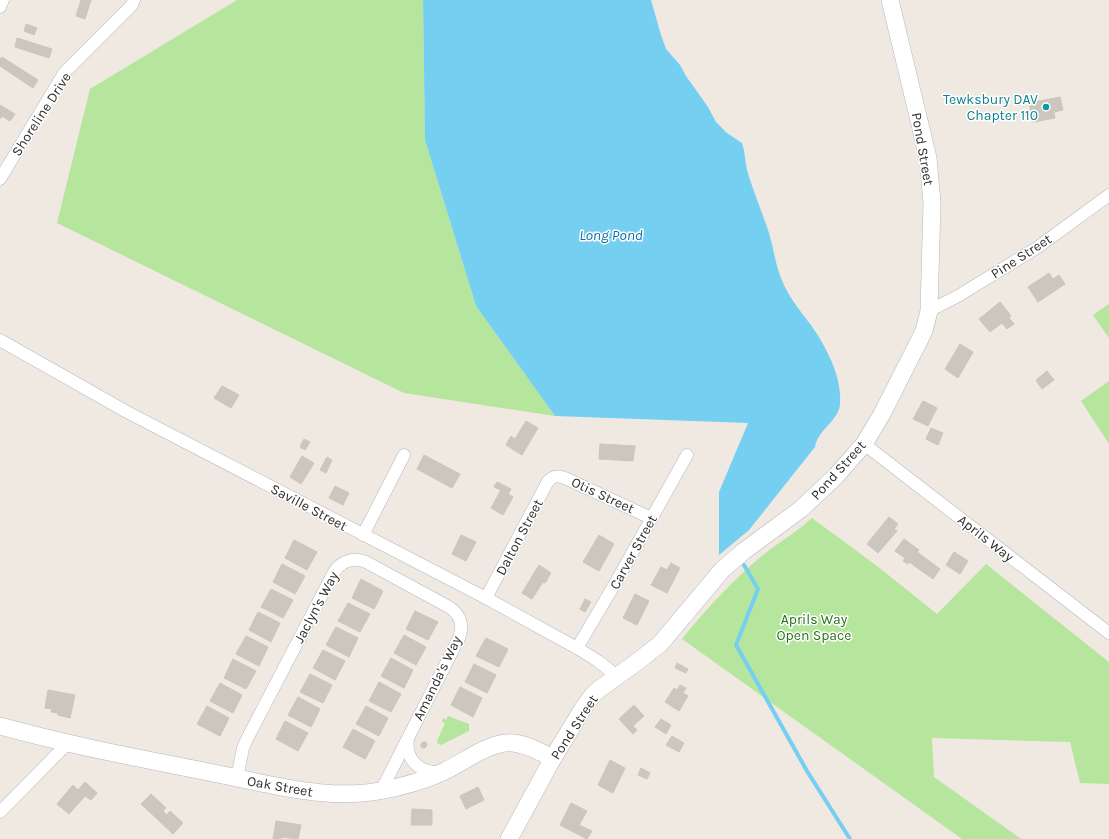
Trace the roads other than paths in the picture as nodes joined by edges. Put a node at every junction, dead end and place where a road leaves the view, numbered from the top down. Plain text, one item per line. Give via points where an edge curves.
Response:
1 (4, 0) edge
2 (134, 0) edge
3 (890, 0) edge
4 (0, 7) edge
5 (0, 179) edge
6 (1109, 195) edge
7 (929, 311) junction
8 (0, 340) edge
9 (864, 444) junction
10 (404, 455) dead end
11 (687, 455) dead end
12 (554, 477) joint
13 (652, 518) junction
14 (363, 535) junction
15 (486, 598) junction
16 (460, 620) joint
17 (1109, 633) edge
18 (577, 648) junction
19 (617, 676) junction
20 (0, 726) edge
21 (409, 734) junction
22 (68, 743) junction
23 (553, 758) junction
24 (442, 772) junction
25 (237, 778) junction
26 (381, 791) junction
27 (0, 812) edge
28 (509, 839) edge

1 - 4 street
2 - 5 street, Shoreline Drive via 64,74
3 - 7 street, Pond Street via 928,158 932,203
6 - 7 street, Pine Street via 1038,247
7 - 9 street, Pond Street via 924,331
8 - 14 street, Saville Street via 127,412
9 - 17 street, Aprils Way
9 - 19 street, Pond Street via 801,510 723,569 660,644
10 - 14 street
11 - 13 street, Carver Street
12 - 13 street, Otis Street via 565,478
12 - 15 street, Dalton Street via 547,483
13 - 18 street, Carver Street
14 - 15 street, Saville Street
15 - 18 street, Saville Street
16 - 21 street, Amanda's Way via 460,635
16 - 25 street, Jaclyn's Way via 449,606 363,561 351,560 340,565 250,731 243,748
18 - 19 street, Saville Street
19 - 23 street, Pond Street via 592,696
20 - 22 street, Oak Street
21 - 24 street, Amanda's Way via 409,752 414,763 428,771
21 - 26 street, Amanda's Way
22 - 25 street, Oak Street
22 - 27 street
23 - 24 street, Oak Street via 524,745 506,743 483,751
23 - 28 street, Pond Street
24 - 26 street, Oak Street
25 - 26 street, Oak Street via 319,792

